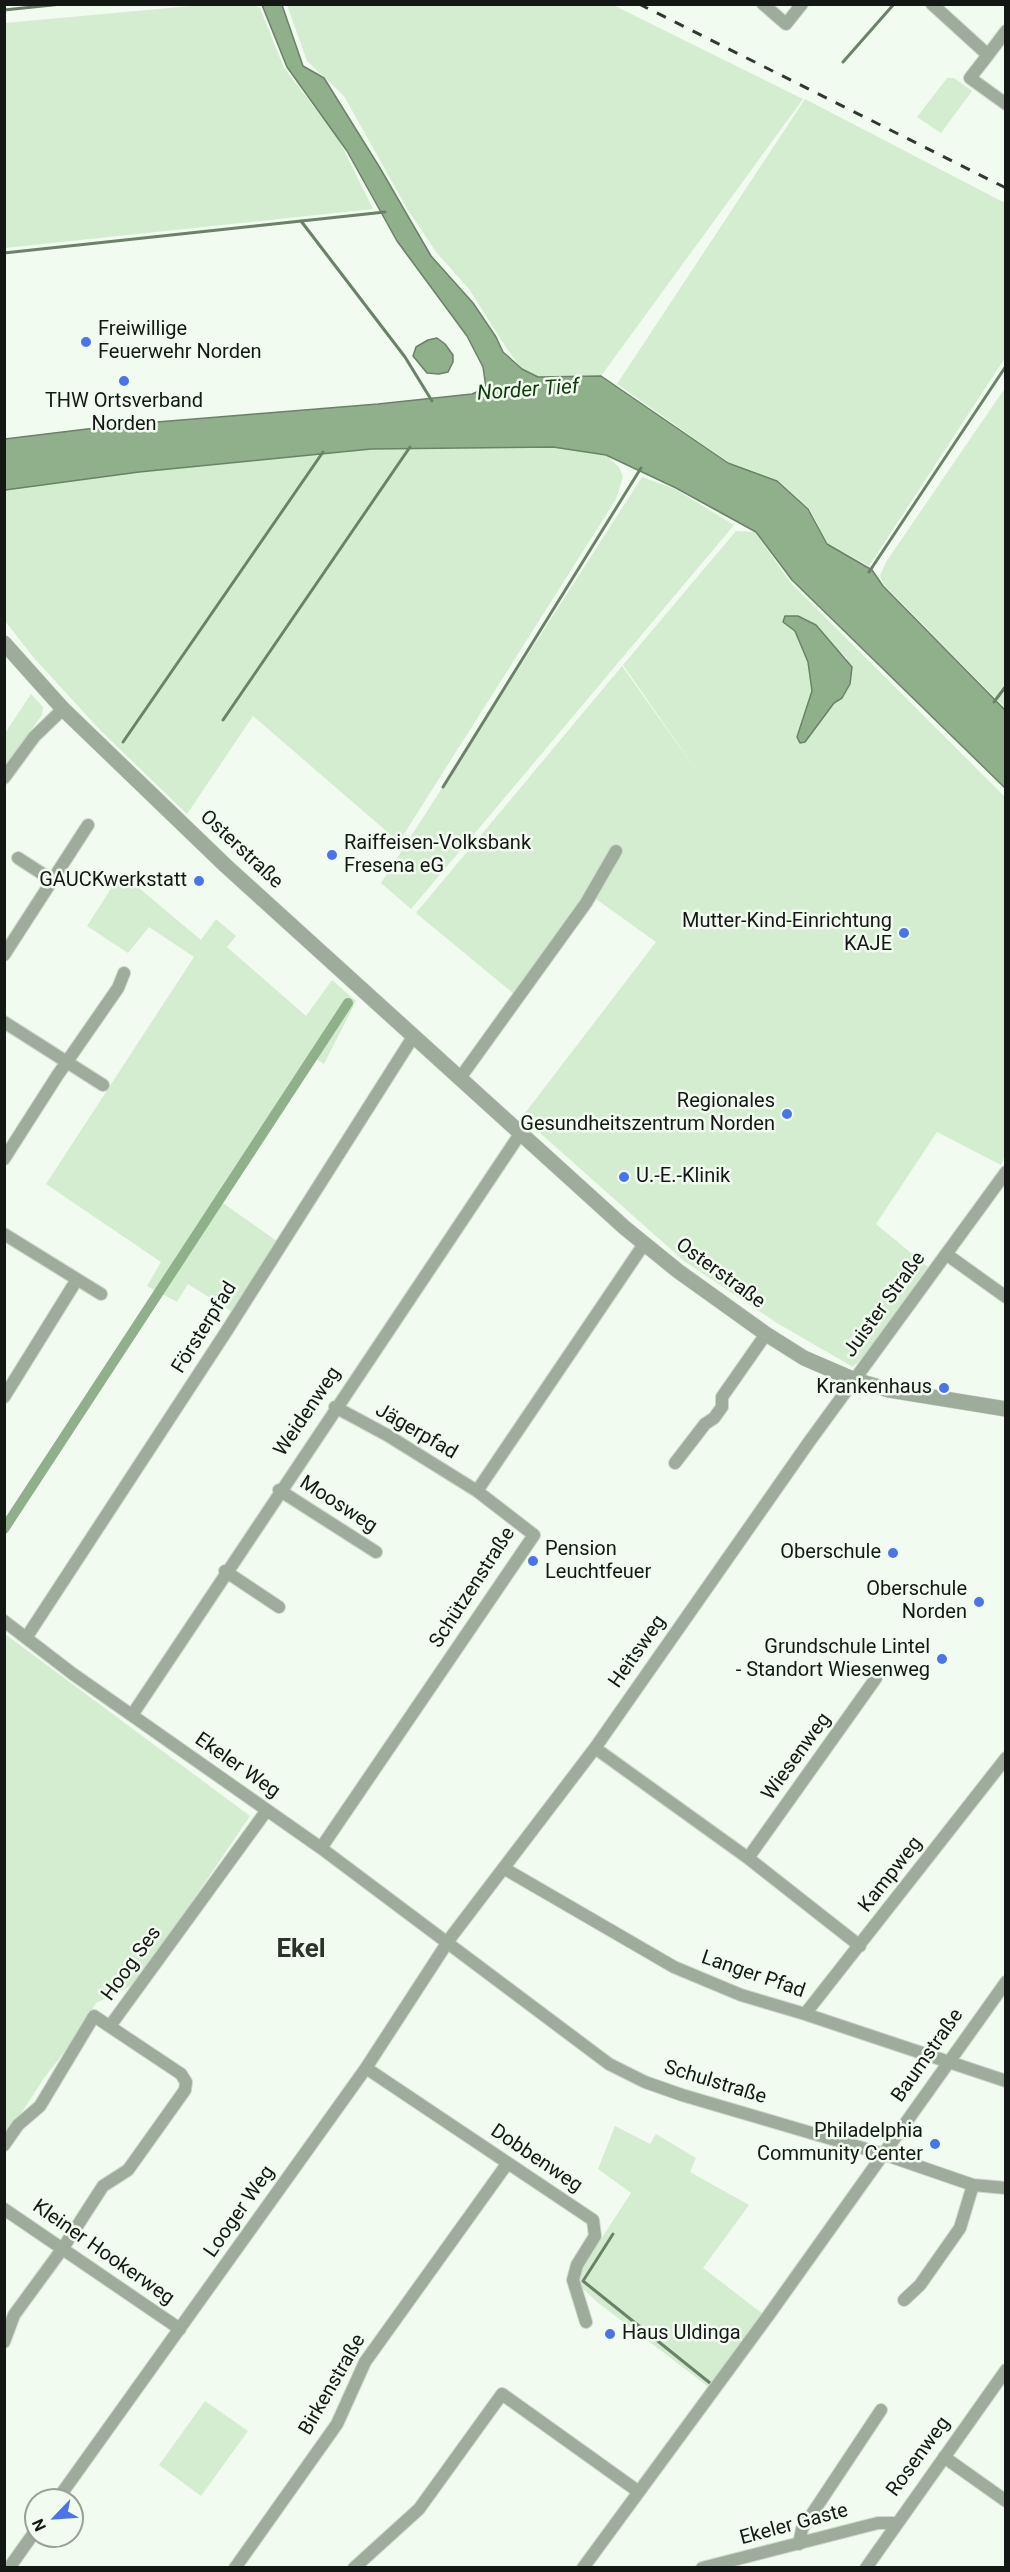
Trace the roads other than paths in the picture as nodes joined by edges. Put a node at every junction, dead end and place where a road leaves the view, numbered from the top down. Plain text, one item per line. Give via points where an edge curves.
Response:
1 (763, 4) edge
2 (802, 4) edge
3 (932, 4) edge
4 (1005, 31) edge
5 (988, 55) junction
6 (1005, 104) edge
7 (4, 643) edge
8 (63, 709) junction
9 (4, 778) edge
10 (88, 825) dead end
11 (616, 851) dead end
12 (18, 858) dead end
13 (52, 880) junction
14 (10, 935) edge
15 (4, 955) edge
16 (124, 973) dead end
17 (4, 1022) edge
18 (413, 1037) junction
19 (67, 1062) junction
20 (460, 1078) junction
21 (103, 1085) dead end
22 (520, 1134) junction
23 (4, 1159) edge
24 (1005, 1172) edge
25 (4, 1234) edge
26 (644, 1244) junction
27 (946, 1254) junction
28 (76, 1281) junction
29 (100, 1294) dead end
30 (1005, 1297) edge
31 (766, 1334) junction
32 (855, 1380) junction
33 (4, 1397) edge
34 (335, 1407) junction
35 (1005, 1409) edge
36 (675, 1463) dead end
37 (279, 1490) junction
38 (477, 1491) junction
39 (376, 1552) dead end
40 (225, 1571) junction
41 (279, 1607) dead end
42 (4, 1621) edge
43 (26, 1638) junction
44 (876, 1678) dead end
45 (132, 1714) junction
46 (595, 1748) junction
47 (1005, 1758) edge
48 (267, 1810) junction
49 (321, 1848) junction
50 (748, 1858) junction
51 (505, 1869) junction
52 (447, 1942) junction
53 (860, 1946) junction
54 (1005, 1982) edge
55 (805, 2014) junction
56 (110, 2026) junction
57 (949, 2060) junction
58 (366, 2068) junction
59 (1005, 2081) edge
60 (4, 2145) edge
61 (883, 2154) junction
62 (507, 2164) junction
63 (973, 2185) junction
64 (1005, 2188) edge
65 (4, 2209) edge
66 (63, 2248) junction
67 (904, 2300) dead end
68 (586, 2322) dead end
69 (180, 2330) junction
70 (4, 2342) edge
71 (1005, 2370) edge
72 (881, 2410) dead end
73 (944, 2457) junction
74 (66, 2488) edge
75 (639, 2492) junction
76 (1005, 2501) edge
77 (895, 2523) junction
78 (799, 2544) junction
79 (24, 2547) edge
80 (738, 2564) edge
81 (9, 2568) edge
82 (235, 2568) edge
83 (354, 2568) edge
84 (583, 2568) edge
85 (702, 2568) edge
86 (866, 2568) edge

1 - 2 street via 786,24
3 - 5 street
4 - 5 street
5 - 6 street via 970,78
7 - 8 street, Osterstraße
8 - 9 street via 34,737
8 - 18 street, Osterstraße via 226,866
10 - 13 street
11 - 20 street via 586,903
12 - 13 street
13 - 14 street
14 - 15 street
16 - 19 street via 118,988
17 - 19 street
18 - 20 street, Osterstraße
18 - 43 street, Försterpfad
19 - 21 street
19 - 23 street
20 - 22 street, Osterstraße
22 - 26 street, Osterstraße
22 - 34 street, Weidenweg
24 - 27 street, Juister Straße
25 - 28 street
26 - 31 street, Osterstraße
26 - 38 street
27 - 30 street, Juister Straße
27 - 32 street, Juister Straße
28 - 29 street
28 - 33 street
31 - 32 street, Osterstraße via 804,1358
31 - 36 street via 722,1397 722,1407
32 - 35 street, Osterstraße via 910,1394
32 - 46 street, Heitsweg
34 - 37 street, Weidenweg
34 - 38 street, Jägerpfad
37 - 39 street, Moosweg
37 - 40 street, Weidenweg
38 - 49 street, Schützenstraße via 534,1535
40 - 41 street
40 - 45 street, Weidenweg
42 - 43 street, Ekeler Weg
43 - 45 street, Ekeler Weg
44 - 50 street, Wiesenweg
45 - 48 street, Ekeler Weg
46 - 50 street
46 - 51 street, Heitsweg
47 - 53 street, Kampweg
48 - 49 street, Ekeler Weg
48 - 56 street, Hoog Ses
49 - 52 street, Ekeler Weg
50 - 53 street
51 - 52 street, Heitsweg
51 - 55 street, Langer Pfad via 674,1967 741,1995
52 - 58 street, Looger Weg
52 - 61 street, Schulstraße via 627,2074 681,2095
53 - 55 street, Kampweg
54 - 57 street, Baumstraße
55 - 57 street, Langer Pfad
56 - 60 street, Hoog Ses via 94,2016 40,2106 18,2125
56 - 66 street via 181,2074 185,2090 128,2170 103,2186
57 - 59 street, Langer Pfad
57 - 61 street, Baumstraße
58 - 62 street, Dobbenweg
58 - 69 street, Looger Weg
61 - 63 street, Schulstraße
61 - 75 street, Baumstraße
62 - 68 street, Dobbenweg via 592,2220 595,2236 577,2265 573,2280
62 - 82 street, Birkenstraße via 365,2362 338,2424
63 - 64 street, Schulstraße
63 - 67 street via 960,2228 920,2285
65 - 66 street, Kleiner Hookerweg
66 - 69 street, Kleiner Hookerweg
66 - 70 street via 14,2315
69 - 74 street, Looger Weg
71 - 73 street, Rosenweg
72 - 78 street via 802,2529
73 - 76 street
73 - 77 street, Rosenweg
75 - 83 street via 502,2394 419,2510
75 - 84 street, Baumstraße
77 - 78 street, Ekeler Gaste via 878,2523
77 - 86 street, Rosenweg
78 - 80 street, Ekeler Gaste
79 - 81 street
80 - 85 street, Ekeler Gaste

